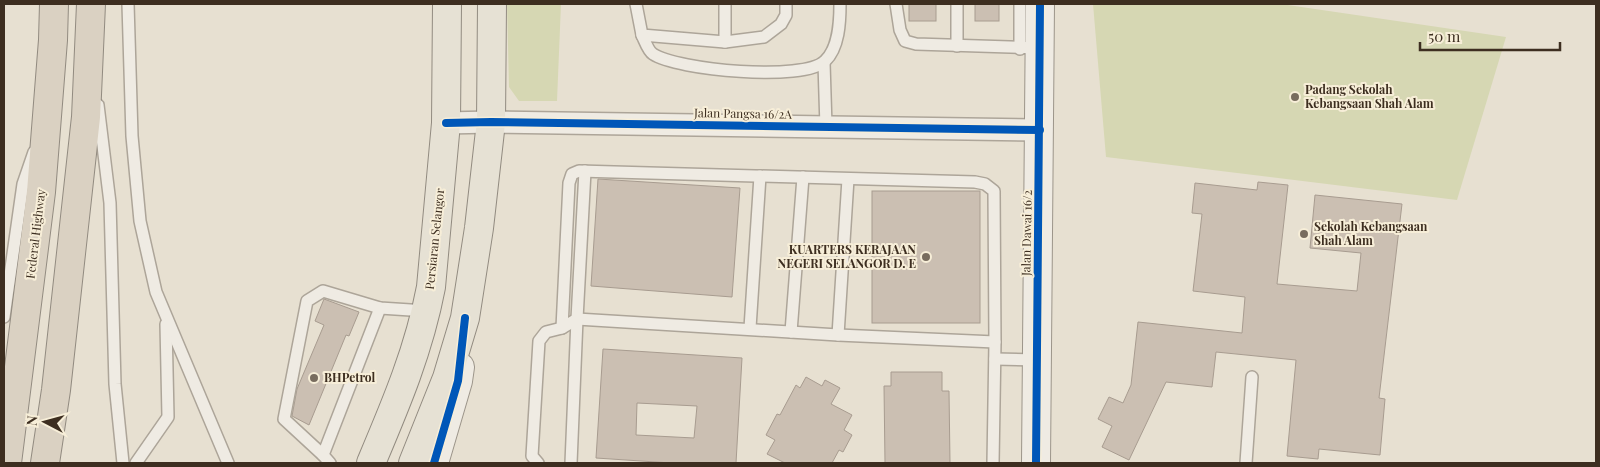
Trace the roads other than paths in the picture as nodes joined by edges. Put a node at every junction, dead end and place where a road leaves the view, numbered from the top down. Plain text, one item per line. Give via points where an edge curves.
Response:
1 (54, 4) edge
2 (91, 4) edge
3 (128, 4) edge
4 (447, 4) edge
5 (492, 4) edge
6 (636, 4) edge
7 (725, 4) edge
8 (786, 4) edge
9 (840, 4) edge
10 (896, 4) edge
11 (957, 4) edge
12 (1020, 4) edge
13 (1040, 4) edge
14 (642, 35) junction
15 (90, 41) junction
16 (725, 42) junction
17 (957, 46) junction
18 (1030, 48) junction
19 (824, 63) junction
20 (47, 114) junction
21 (446, 122) junction
22 (491, 122) junction
23 (826, 127) junction
24 (1040, 130) junction
25 (585, 171) junction
26 (760, 176) junction
27 (803, 177) junction
28 (848, 179) junction
29 (380, 308) junction
30 (427, 311) junction
31 (4, 317) edge
32 (166, 318) junction
33 (465, 318) junction
34 (577, 319) junction
35 (562, 328) junction
36 (750, 328) junction
37 (791, 332) junction
38 (838, 335) junction
39 (995, 342) junction
40 (995, 359) junction
41 (1037, 360) junction
42 (1252, 377) dead end
43 (327, 459) edge
44 (7, 463) edge
45 (45, 463) edge
46 (123, 463) edge
47 (136, 463) edge
48 (228, 463) edge
49 (371, 463) edge
50 (413, 463) edge
51 (434, 463) edge
52 (538, 463) edge
53 (571, 463) edge
54 (993, 463) edge
55 (1036, 463) edge
56 (1246, 463) edge

1 - 20 highway, Federal Highway
2 - 15 highway
3 - 32 lane via 132,136 140,221 156,292
4 - 21 main road, Persiaran Selangor
5 - 22 main road
6 - 14 lane
7 - 16 lane
8 - 16 lane via 786,15 781,24 764,37
9 - 19 lane via 840,24 832,52
10 - 17 lane via 905,41
11 - 17 lane
12 - 18 lane
13 - 18 street, Jalan Dawai 16/2
14 - 16 lane
14 - 19 lane via 652,53 669,62 725,70 785,73
15 - 45 highway via 85,127
15 - 46 lane via 110,203 115,384
17 - 18 lane
18 - 24 street, Jalan Dawai 16/2
19 - 23 lane
20 - 31 lane via 23,184
20 - 44 highway, Federal Highway via 41,192
21 - 22 street, Jalan Pangsa 16/2A
21 - 30 main road, Persiaran Selangor
22 - 23 street, Jalan Pangsa 16/2A
22 - 33 main road
23 - 24 street, Jalan Pangsa 16/2A
24 - 41 street, Jalan Dawai 16/2
25 - 26 lane
25 - 34 lane
25 - 35 lane via 572,174 569,183
26 - 27 lane
26 - 36 lane
27 - 28 lane
27 - 37 lane
28 - 38 lane
28 - 39 lane via 975,182 994,191
29 - 30 lane
29 - 43 lane
29 - 43 lane via 323,290 308,300 284,419
30 - 49 main road, Persiaran Selangor via 414,359
32 - 47 lane via 168,417
32 - 48 lane
33 - 50 main road via 447,378
33 - 51 street via 458,381
34 - 35 lane
34 - 36 lane
34 - 53 lane
35 - 52 lane via 546,332 539,341 532,456
36 - 37 lane
37 - 38 lane
38 - 39 lane
39 - 40 lane
40 - 41 lane
40 - 54 lane
41 - 55 street, Jalan Dawai 16/2
42 - 56 lane

